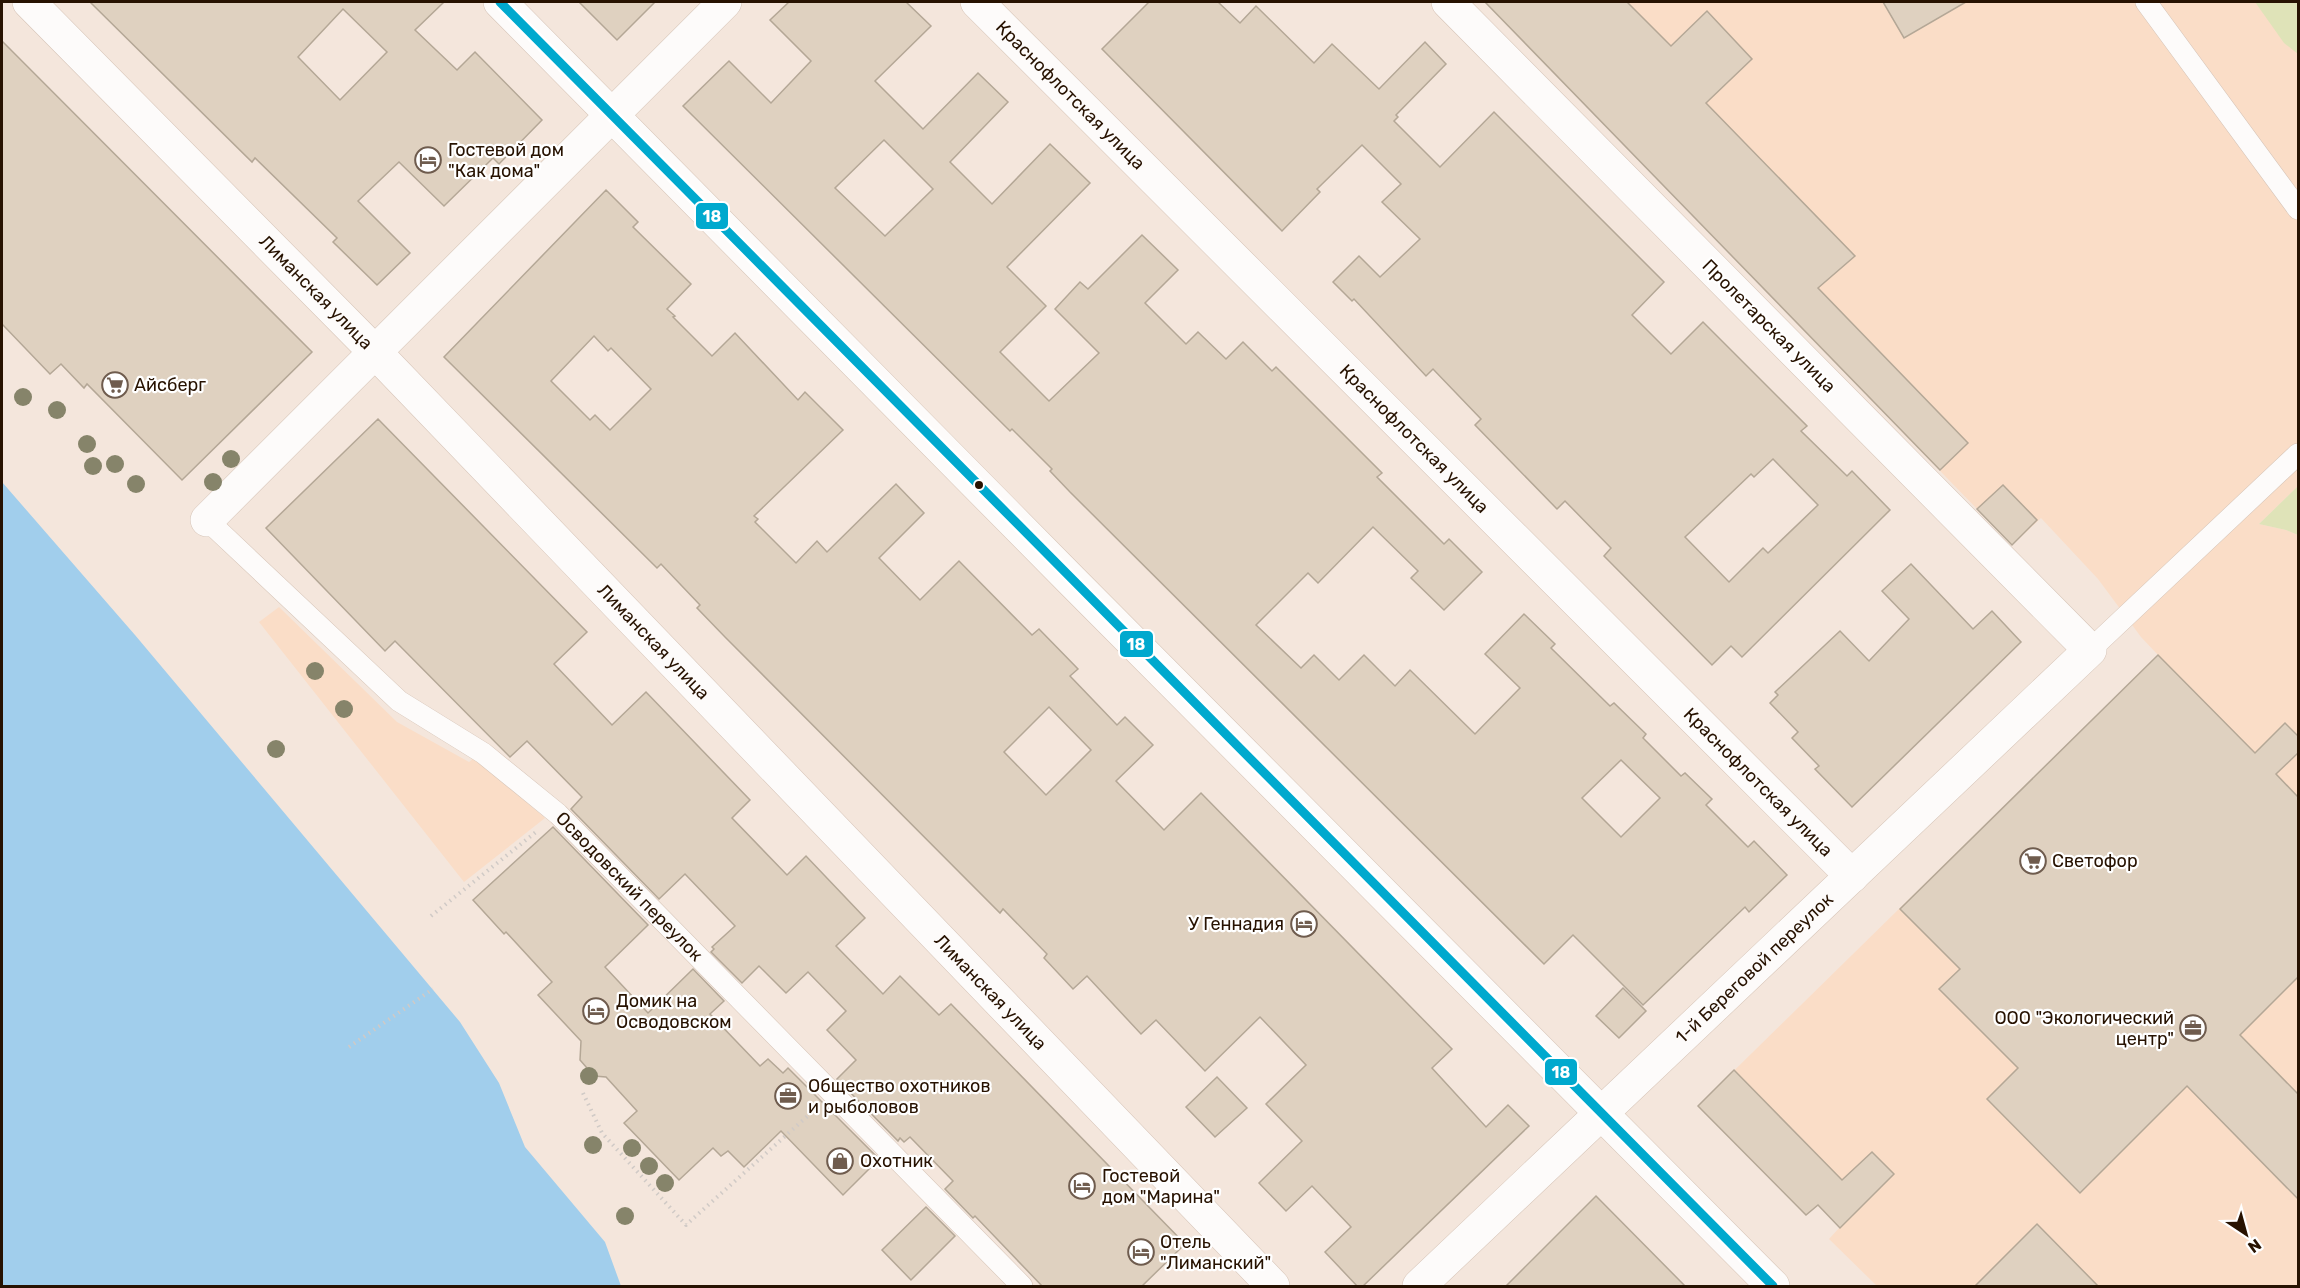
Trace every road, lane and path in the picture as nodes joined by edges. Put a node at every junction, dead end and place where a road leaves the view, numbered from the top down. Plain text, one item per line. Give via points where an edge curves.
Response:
1 (29, 2) edge
2 (500, 2) edge
3 (725, 2) edge
4 (977, 2) edge
5 (1448, 2) edge
6 (2146, 2) edge
7 (612, 115) junction
8 (2298, 209) edge
9 (375, 352) junction
10 (2298, 454) edge
11 (207, 520) joint
12 (2090, 650) junction
13 (558, 814) junction
14 (1852, 876) junction
15 (431, 916) dead end
16 (433, 988) dead end
17 (349, 1047) dead end
18 (583, 1093) dead end
19 (832, 1094) junction
20 (1602, 1113) junction
21 (1022, 1287) edge
22 (1273, 1287) edge
23 (1419, 1287) edge
24 (1773, 1287) edge

1 - 9 street, Лиманская улица
2 - 7 street
3 - 7 street
4 - 14 street, Краснофлотская улица
5 - 12 street, Пролетарская улица
6 - 8 lane
7 - 9 street
7 - 20 street
9 - 11 street
9 - 22 street, Лиманская улица
10 - 12 lane
11 - 13 lane, Осводовский переулок via 399,701 483,753
12 - 14 street, 1-й Береговой переулок
13 - 15 path
13 - 19 lane, Осводовский переулок
14 - 20 street, 1-й Береговой переулок
16 - 17 path
18 - 19 path via 602,1133 686,1225
19 - 21 lane, Осводовский переулок
20 - 23 street, 1-й Береговой переулок
20 - 24 street

